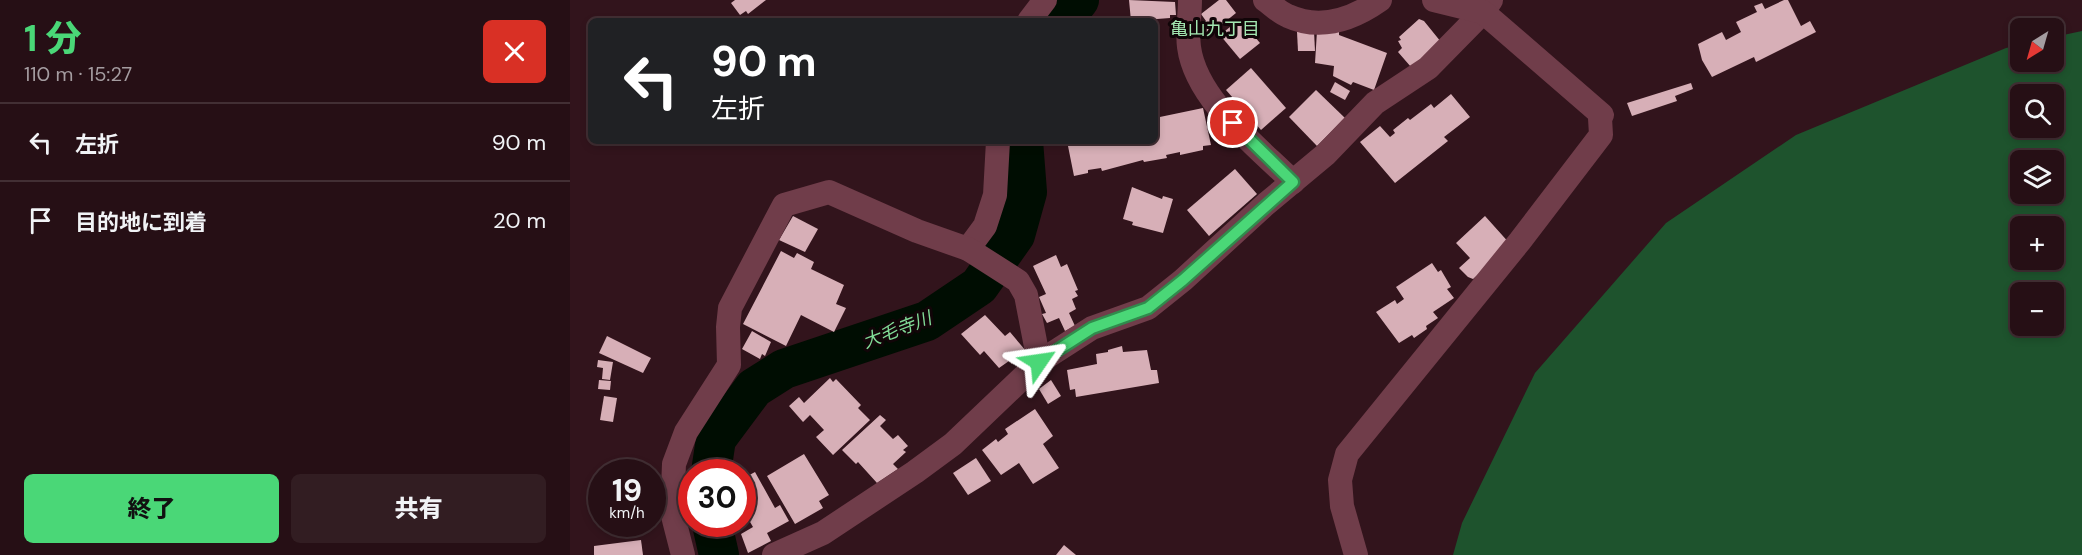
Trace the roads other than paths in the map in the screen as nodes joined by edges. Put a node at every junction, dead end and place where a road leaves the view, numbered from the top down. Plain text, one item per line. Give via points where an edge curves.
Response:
1 (1045, 0) edge
2 (1190, 0) edge
3 (1265, 0) edge
4 (1380, 0) edge
5 (1434, 0) edge
6 (1487, 6) edge
7 (1031, 18) edge
8 (998, 144) edge
9 (1293, 182) junction
10 (972, 251) junction
11 (1039, 362) junction
12 (683, 555) edge
13 (774, 555) edge
14 (1356, 555) edge

1 - 7 street
2 - 9 street via 1189,47 1197,75 1219,109
3 - 4 street via 1300,21 1334,22 1355,17
5 - 6 street
6 - 9 street via 1428,68 1375,103
6 - 14 street via 1602,115 1601,135 1347,454 1340,480 1342,506
8 - 10 street via 995,195
9 - 11 street via 1148,308 1092,328
10 - 11 street via 1018,281 1026,295
10 - 12 street via 829,192 784,205 730,308 729,364 686,432 674,464 672,512
11 - 13 street via 952,444 915,472 823,533

